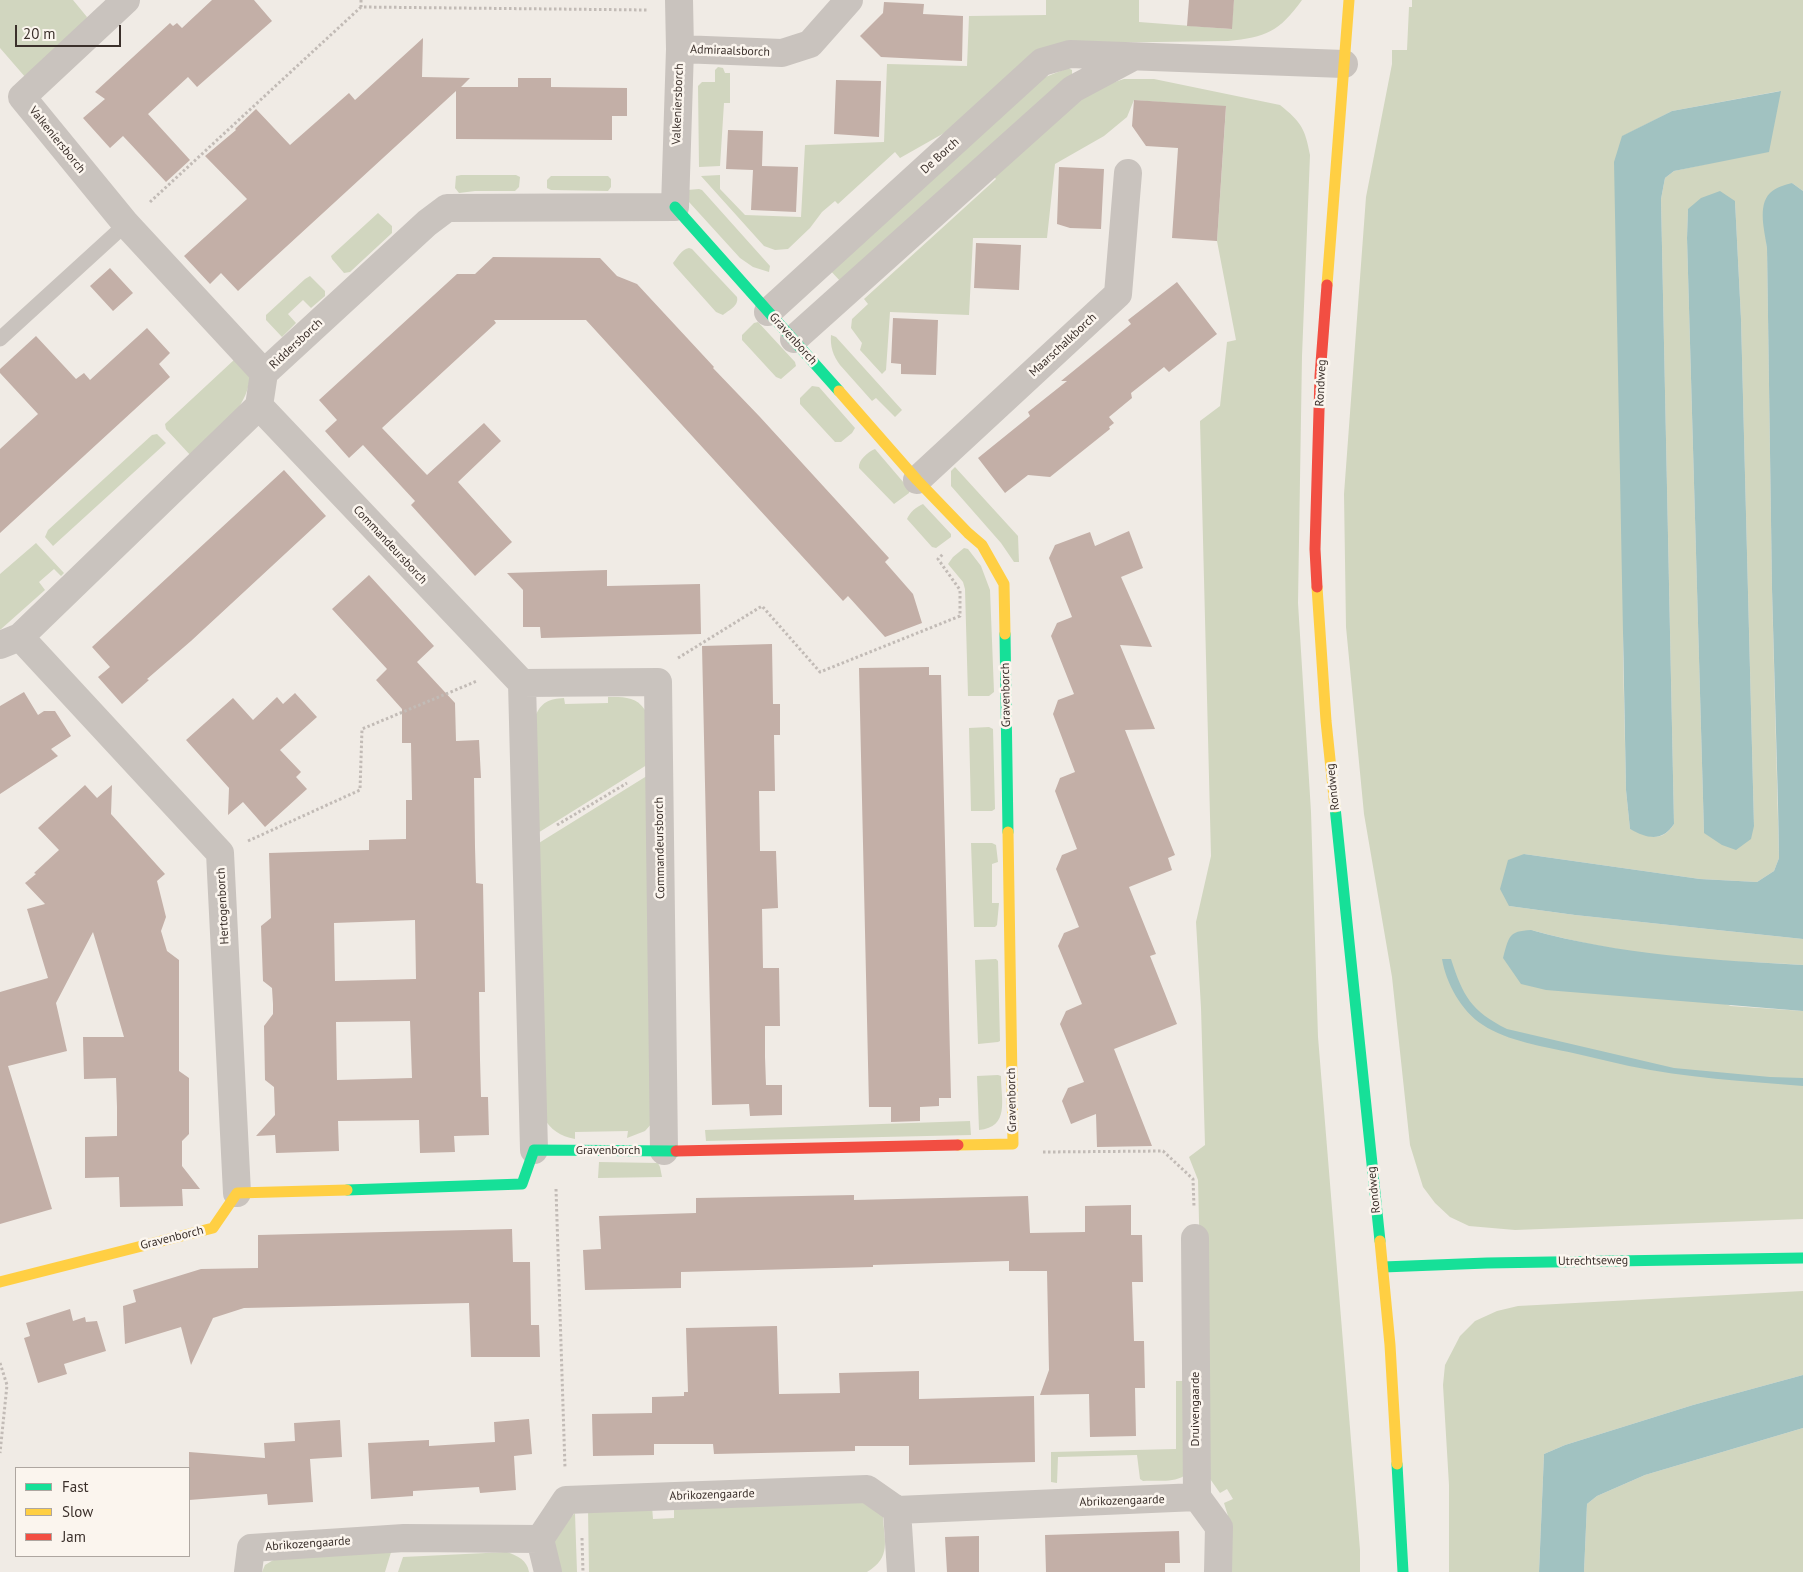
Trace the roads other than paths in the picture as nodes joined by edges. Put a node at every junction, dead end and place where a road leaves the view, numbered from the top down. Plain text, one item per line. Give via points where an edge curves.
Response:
1 (126, 0) edge
2 (849, 0) edge
3 (1349, 0) edge
4 (679, 5) edge
5 (680, 49) junction
6 (1134, 56) junction
7 (1344, 64) junction
8 (1128, 172) dead end
9 (675, 207) junction
10 (126, 224) junction
11 (768, 312) junction
12 (0, 339) edge
13 (794, 339) junction
14 (264, 373) junction
15 (259, 406) junction
16 (917, 480) junction
17 (10, 641) edge
18 (515, 676) junction
19 (545, 1150) junction
20 (664, 1151) junction
21 (237, 1193) junction
22 (1195, 1238) road end
23 (1803, 1258) edge
24 (1384, 1267) junction
25 (0, 1282) edge
26 (1197, 1497) junction
27 (897, 1510) junction
28 (540, 1538) junction
29 (248, 1572) edge
30 (548, 1572) edge
31 (901, 1572) edge
32 (1218, 1572) edge
33 (1403, 1572) edge

1 - 10 street, Valkeniersborch via 22,97
2 - 5 street, Admiraalsborch via 810,44 782,53
3 - 7 street, Rondweg
4 - 5 street, Valkeniersborch
5 - 9 street, Valkeniersborch
6 - 7 street, De Borch
6 - 11 street, De Borch via 1070,54 1042,62
6 - 13 street via 1073,89
7 - 24 street, Rondweg via 1320,376 1315,549 1327,730
8 - 16 street, Maarschalkborch via 1118,294
9 - 11 street, Gravenborch
9 - 14 street, Riddersborch via 447,208
10 - 12 lane
10 - 14 street, Valkeniersborch
11 - 13 street, Gravenborch
13 - 16 street, Gravenborch
14 - 15 street, Riddersborch
15 - 17 street
15 - 18 street, Commandeursborch
16 - 20 street, Gravenborch via 982,545 1004,584 1013,1144
17 - 21 street, Hertogenborch via 220,853
18 - 19 street
18 - 20 street, Commandeursborch via 658,682
19 - 20 street, Gravenborch
19 - 21 street via 522,1184
21 - 25 street, Gravenborch via 213,1228
22 - 26 street, Druivengaarde
23 - 24 street, Utrechtseweg
24 - 33 street, Rondweg
26 - 27 street, Abrikozengaarde
26 - 32 street via 1219,1527
27 - 28 street, Abrikozengaarde via 867,1489 566,1500
27 - 31 street
28 - 29 street, Abrikozengaarde via 404,1538 250,1548
28 - 30 street

